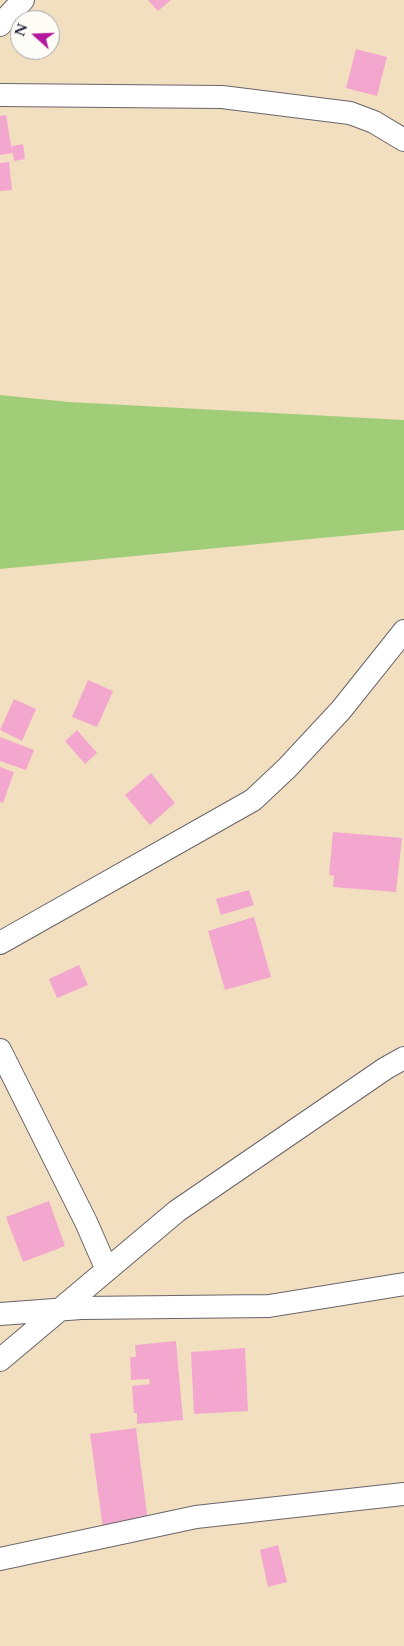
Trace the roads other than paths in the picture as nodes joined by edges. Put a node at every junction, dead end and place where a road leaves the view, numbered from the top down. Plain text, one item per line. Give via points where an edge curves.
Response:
1 (23, 0) edge
2 (0, 25) edge
3 (0, 95) edge
4 (404, 140) edge
5 (404, 631) edge
6 (0, 944) edge
7 (0, 1050) edge
8 (404, 1058) edge
9 (107, 1270) junction
10 (404, 1284) edge
11 (60, 1310) junction
12 (0, 1314) edge
13 (0, 1360) edge
14 (404, 1494) edge
15 (0, 1559) edge

1 - 2 street
3 - 4 street via 222,97 350,113 374,122
5 - 6 street via 341,710 254,800
7 - 9 street
8 - 9 street via 177,1211
9 - 11 street
10 - 11 street via 269,1306
11 - 12 street
11 - 13 street
14 - 15 street via 196,1517

